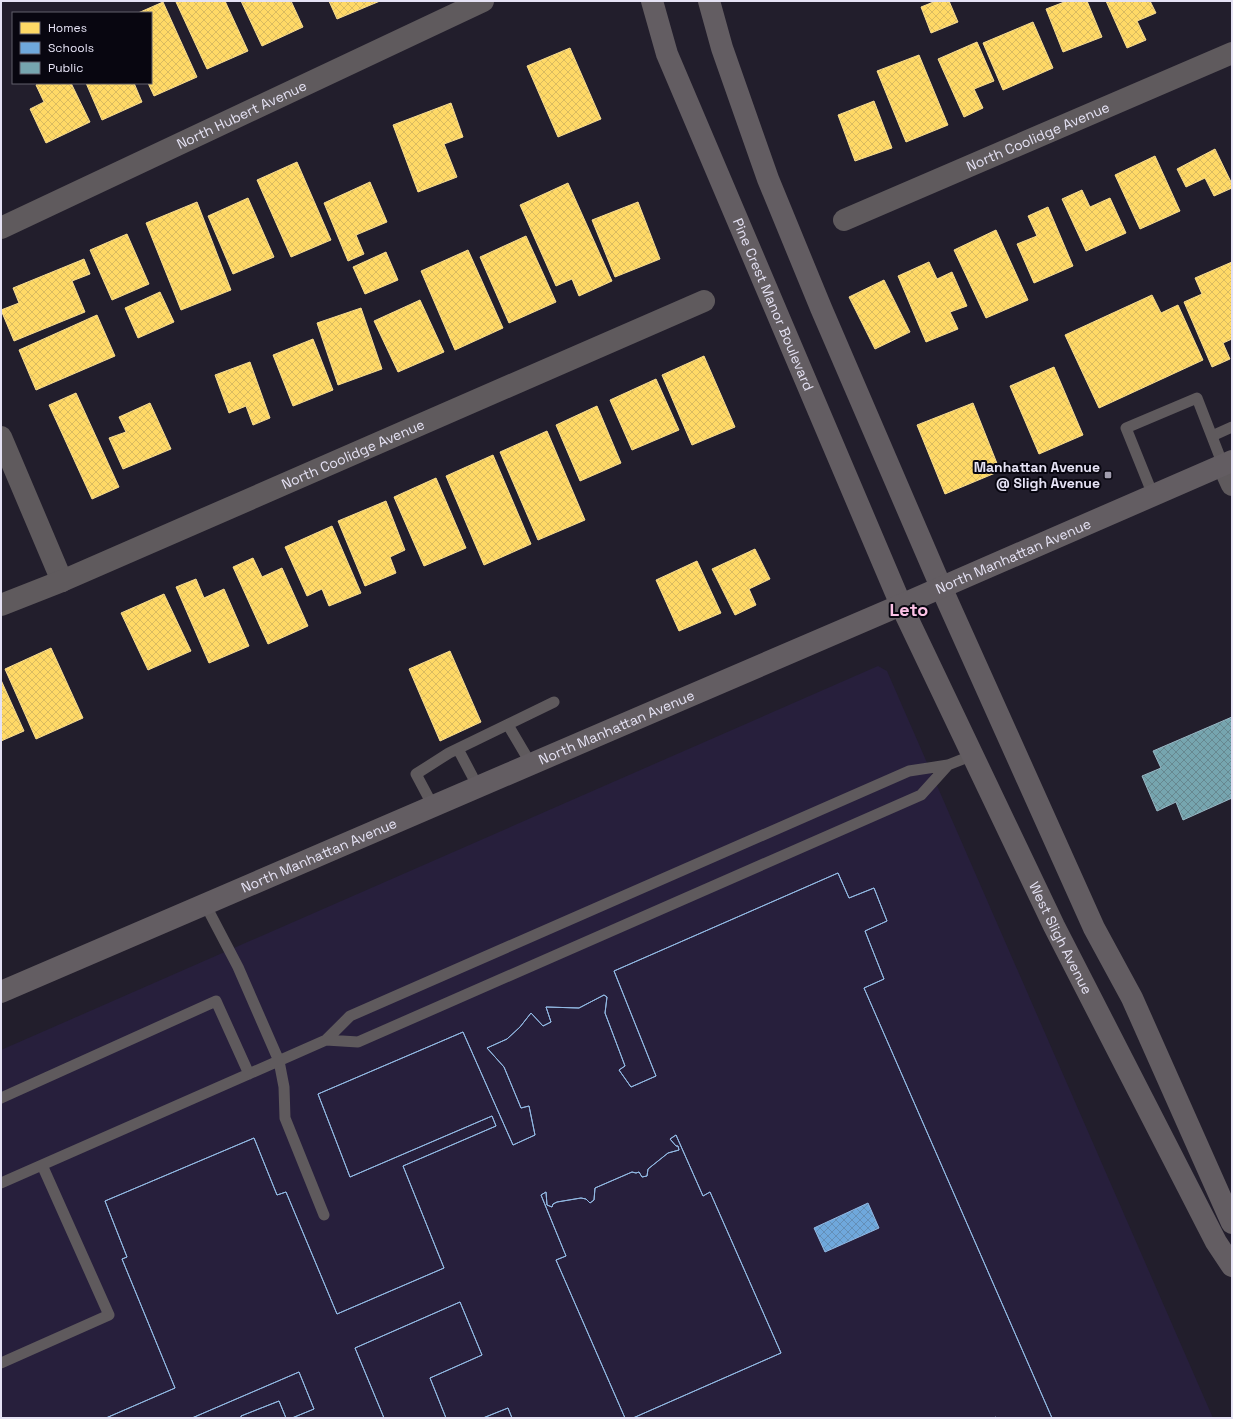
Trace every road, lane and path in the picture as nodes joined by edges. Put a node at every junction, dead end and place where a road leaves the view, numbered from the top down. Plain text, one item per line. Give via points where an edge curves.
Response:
1 (483, 1) edge
2 (652, 1) edge
3 (708, 1) edge
4 (1232, 53) edge
5 (844, 220) dead end
6 (1, 228) edge
7 (704, 301) dead end
8 (1232, 427) edge
9 (1212, 436) junction
10 (1, 437) edge
11 (1227, 463) edge
12 (1232, 486) edge
13 (1153, 495) junction
14 (62, 581) junction
15 (941, 587) junction
16 (1, 605) edge
17 (901, 605) junction
18 (554, 702) dead end
19 (508, 725) junction
20 (458, 749) junction
21 (973, 755) junction
22 (531, 764) junction
23 (948, 765) junction
24 (478, 787) junction
25 (433, 806) junction
26 (205, 904) junction
27 (1, 992) edge
28 (326, 1040) junction
29 (279, 1061) junction
30 (249, 1074) junction
31 (1, 1098) edge
32 (42, 1165) junction
33 (1, 1183) edge
34 (324, 1216) dead end
35 (1232, 1223) edge
36 (1232, 1266) edge
37 (1, 1362) edge

1 - 6 street, North Hubert Avenue
2 - 17 main road, Pine Crest Manor Boulevard via 667,54
3 - 15 main road via 768,179
4 - 5 street, North Coolidge Avenue
7 - 14 street, North Coolidge Avenue
8 - 9 lane
9 - 11 lane
9 - 13 lane via 1197,398 1126,428
10 - 14 street
11 - 12 street
11 - 13 main road, North Manhattan Avenue
13 - 15 main road, North Manhattan Avenue
14 - 16 street, North Coolidge Avenue
15 - 17 main road, North Manhattan Avenue
15 - 35 main road via 1090,921 1132,998
17 - 21 main road, West Sligh Avenue
17 - 22 main road, North Manhattan Avenue
18 - 19 lane
19 - 20 lane
19 - 22 lane
20 - 24 lane
20 - 25 lane via 416,774
21 - 23 lane
21 - 36 main road, West Sligh Avenue via 1061,940 1216,1242
22 - 24 main road, North Manhattan Avenue
23 - 28 lane via 909,771 350,1016
23 - 28 lane via 921,795 358,1042
24 - 25 main road, North Manhattan Avenue
25 - 26 main road, North Manhattan Avenue
26 - 27 main road, North Manhattan Avenue
26 - 29 lane via 238,967
28 - 29 lane
29 - 30 lane
29 - 34 lane via 284,1087 285,1118
30 - 31 lane via 216,1001
30 - 32 lane
32 - 33 lane
32 - 37 lane via 109,1315

